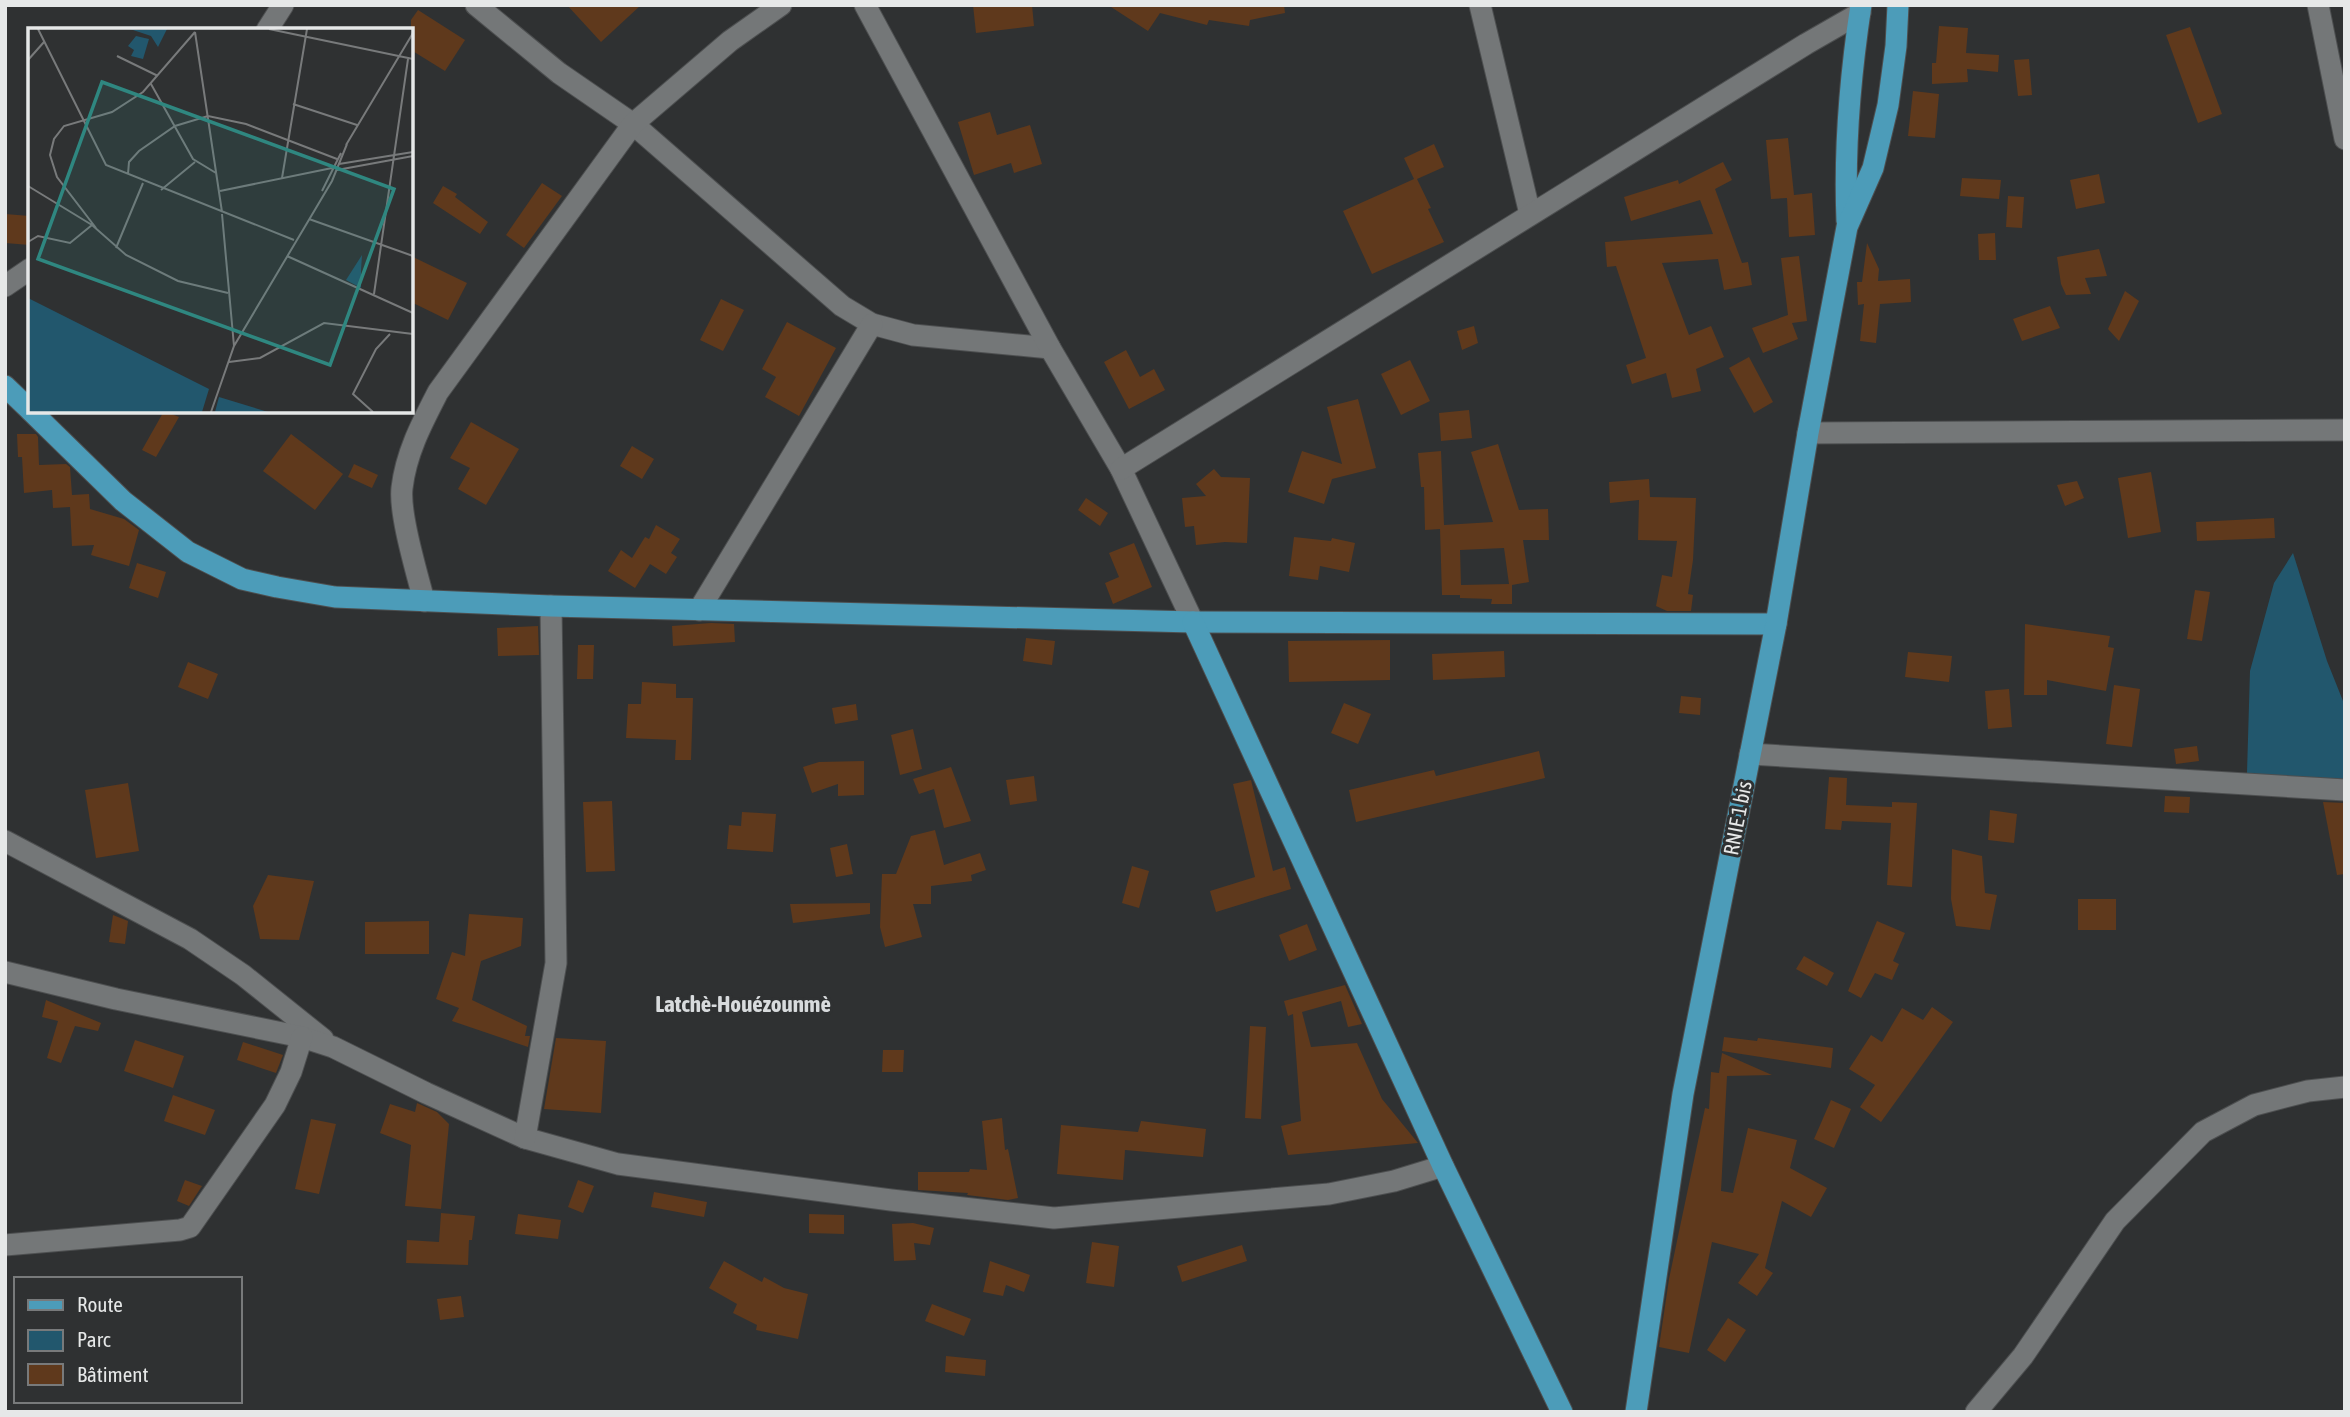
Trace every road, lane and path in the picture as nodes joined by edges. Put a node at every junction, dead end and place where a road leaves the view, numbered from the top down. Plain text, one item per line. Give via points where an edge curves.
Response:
1 (283, 5) edge
2 (476, 5) edge
3 (781, 5) edge
4 (865, 5) edge
5 (1480, 5) edge
6 (2318, 5) edge
7 (1902, 8) edge
8 (1860, 9) edge
9 (268, 28) edge
10 (633, 124) junction
11 (2345, 139) edge
12 (1530, 214) junction
13 (1847, 227) junction
14 (28, 270) edge
15 (5, 286) edge
16 (872, 324) junction
17 (1050, 348) junction
18 (5, 386) edge
19 (28, 407) edge
20 (34, 413) edge
21 (2345, 430) edge
22 (1808, 433) junction
23 (1121, 469) junction
24 (424, 601) junction
25 (551, 606) junction
26 (699, 610) junction
27 (1193, 622) junction
28 (1776, 624) junction
29 (1750, 754) junction
30 (2345, 790) edge
31 (5, 841) edge
32 (5, 972) edge
33 (302, 1037) junction
34 (333, 1047) junction
35 (2345, 1087) edge
36 (525, 1138) junction
37 (1443, 1166) junction
38 (5, 1245) edge
39 (1562, 1412) edge
40 (1636, 1412) edge
41 (1976, 1412) edge

1 - 9 street
2 - 10 street via 559,73
3 - 10 street via 730,41
4 - 17 street
5 - 12 street
6 - 11 street
7 - 13 main road via 1882,137
8 - 12 street
8 - 13 main road via 1846,158
10 - 16 street via 842,306
10 - 24 street via 438,392 415,436 401,491
12 - 23 street
13 - 22 main road, RNIE 1 bis
14 - 15 street
16 - 17 street via 913,335
16 - 26 street
17 - 23 street
18 - 19 main road
20 - 24 main road via 123,501 188,552 242,579 335,597
21 - 22 street
22 - 28 main road, RNIE 1 bis
23 - 27 street
24 - 25 main road
25 - 26 main road
25 - 36 street via 556,963
26 - 27 main road
27 - 28 main road
27 - 37 main road
28 - 29 main road, RNIE 1 bis
29 - 30 street
29 - 40 main road, RNIE 1 bis via 1683,1094
31 - 34 street via 190,939
32 - 33 street
33 - 34 street
33 - 38 street via 275,1105 190,1227
34 - 36 street
35 - 41 street via 2254,1105 2203,1132 2115,1221 2023,1356
36 - 37 street via 618,1164 1054,1218 1329,1194
37 - 39 main road

